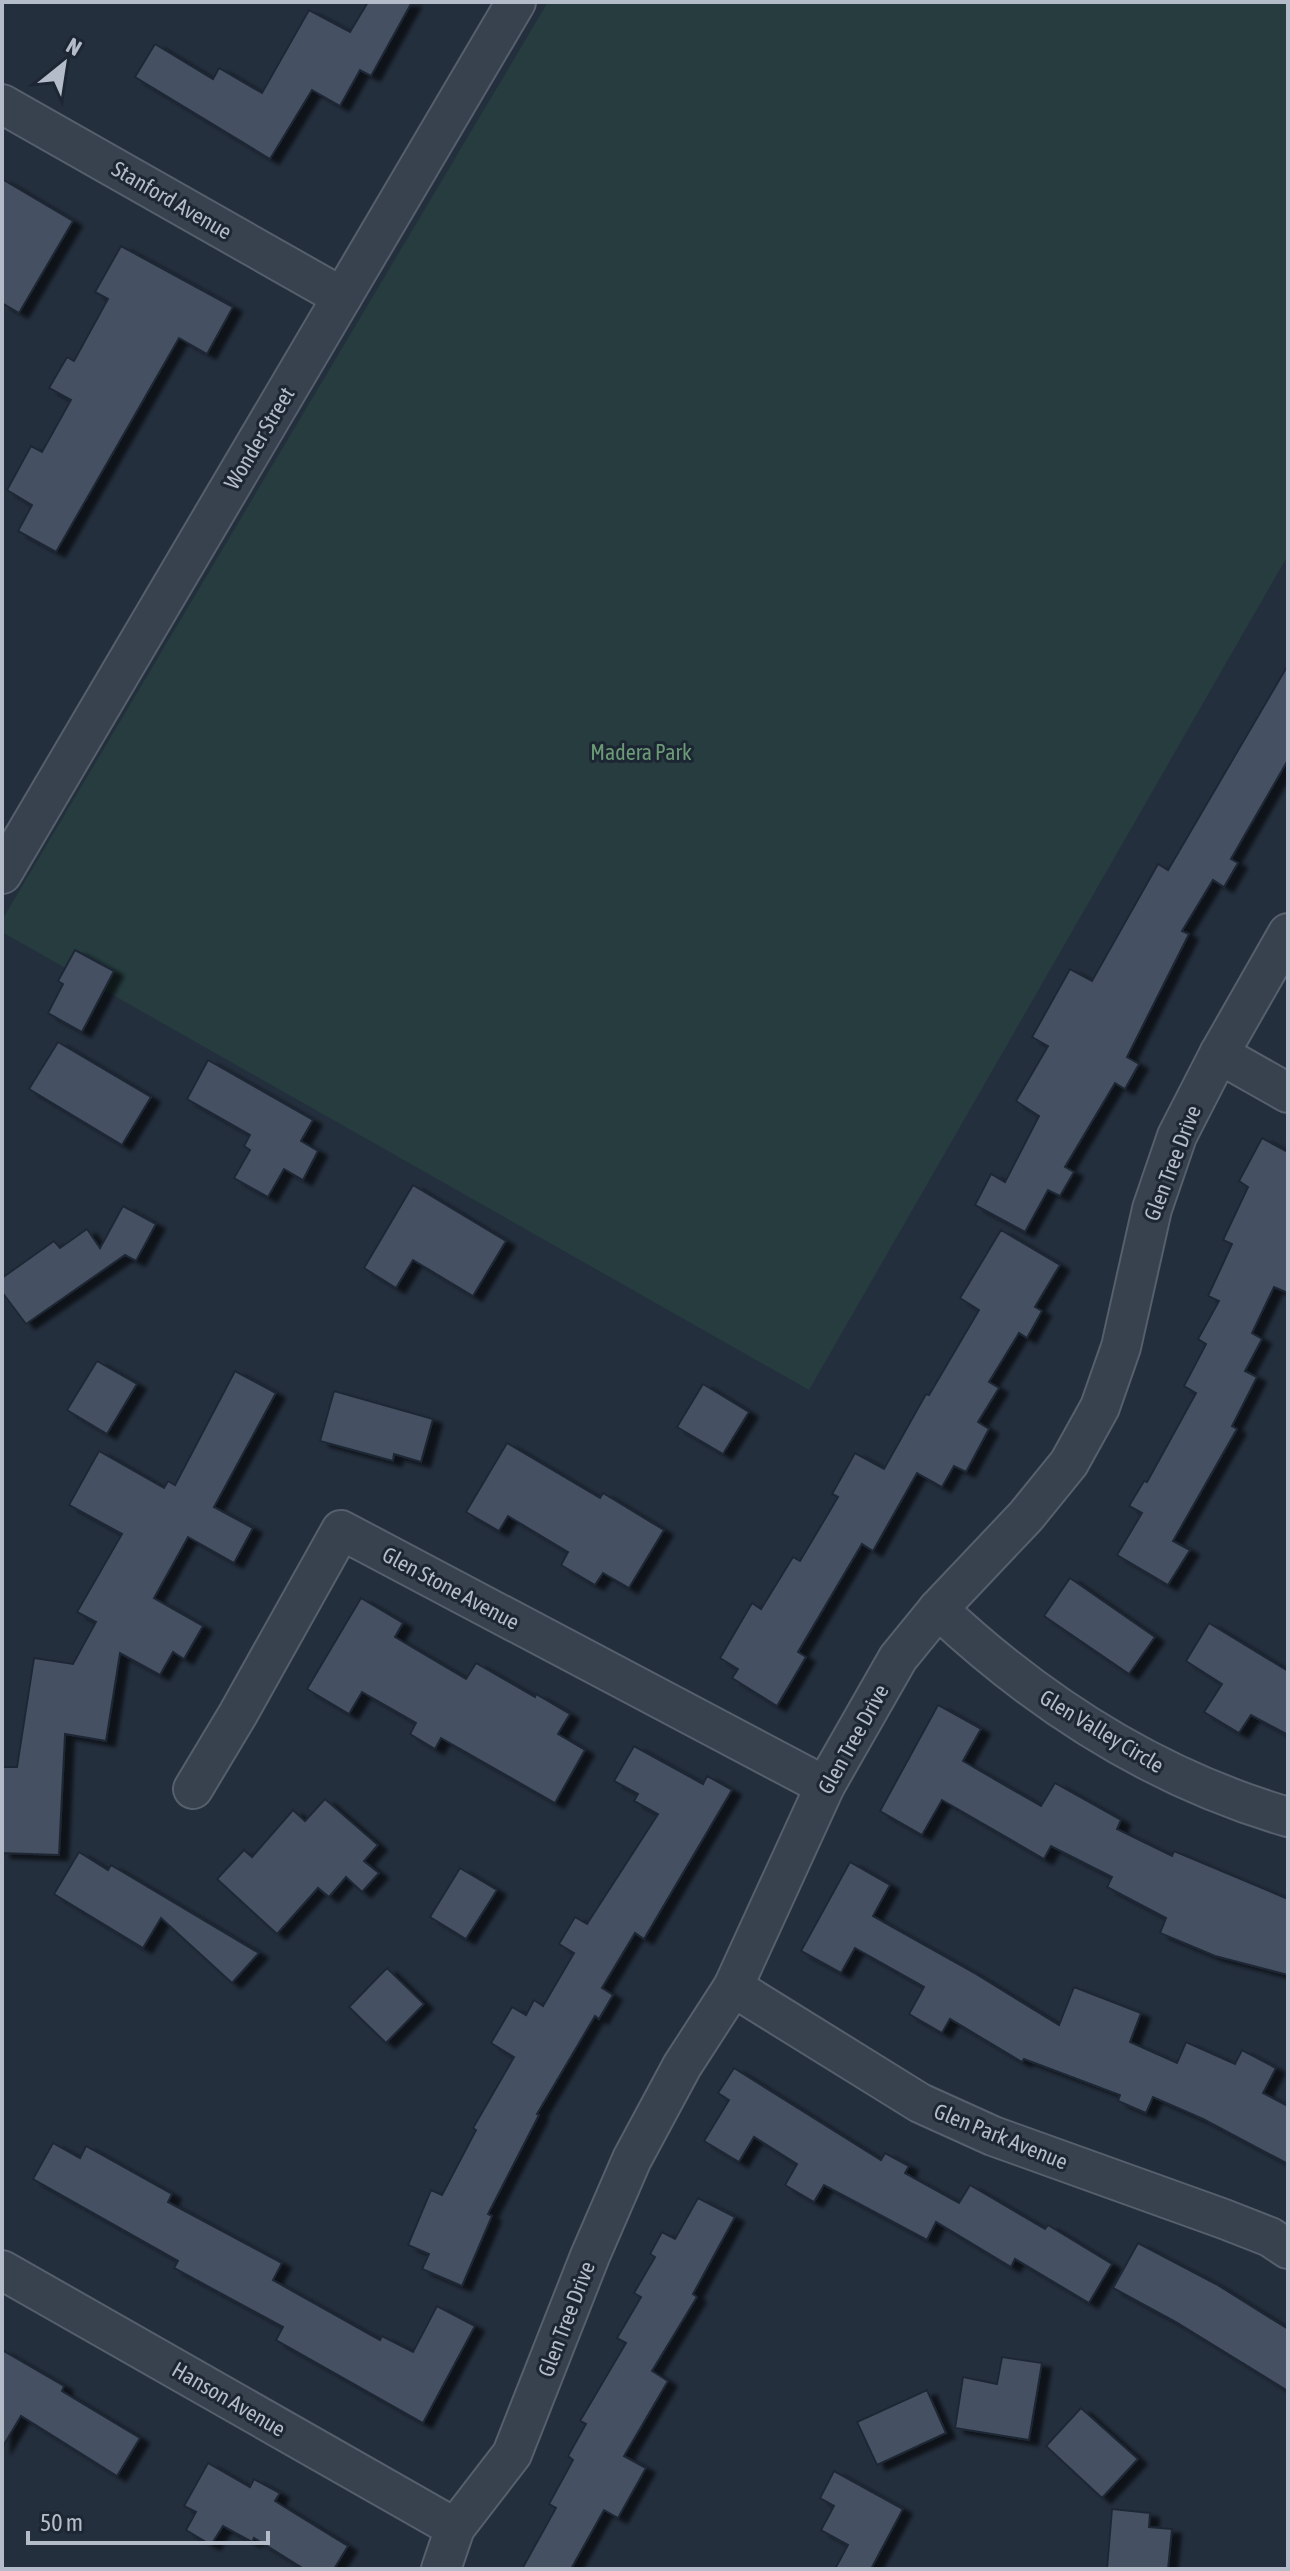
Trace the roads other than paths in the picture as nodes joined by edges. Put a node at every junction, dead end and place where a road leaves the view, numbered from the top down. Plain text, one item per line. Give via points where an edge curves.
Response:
1 (516, 2) edge
2 (2, 104) edge
3 (342, 297) junction
4 (2, 874) edge
5 (1288, 933) edge
6 (1219, 1054) junction
7 (1288, 1093) edge
8 (938, 1609) junction
9 (825, 1786) junction
10 (193, 1789) dead end
11 (1288, 1817) edge
12 (733, 1987) junction
13 (1288, 2249) edge
14 (2, 2270) edge
15 (455, 2528) junction
16 (441, 2569) edge

1 - 3 street, Wonder Street
2 - 3 street, Stanford Avenue
3 - 4 street, Wonder Street
5 - 6 street, Glen Tree Drive
6 - 7 street
6 - 8 street, Glen Tree Drive via 1177,1136 1152,1209 1121,1347 1100,1407 1060,1474
8 - 9 street, Glen Tree Drive via 898,1658
8 - 11 street, Glen Valley Circle via 1043,1698 1121,1747 1198,1787
9 - 10 street, Glen Stone Avenue via 341,1530
9 - 12 street, Glen Tree Drive
12 - 13 street, Glen Park Avenue via 920,2103 993,2136 1270,2237
12 - 15 street, Glen Tree Drive via 632,2159 512,2454
14 - 15 street, Hanson Avenue
15 - 16 street, Glen Tree Drive

